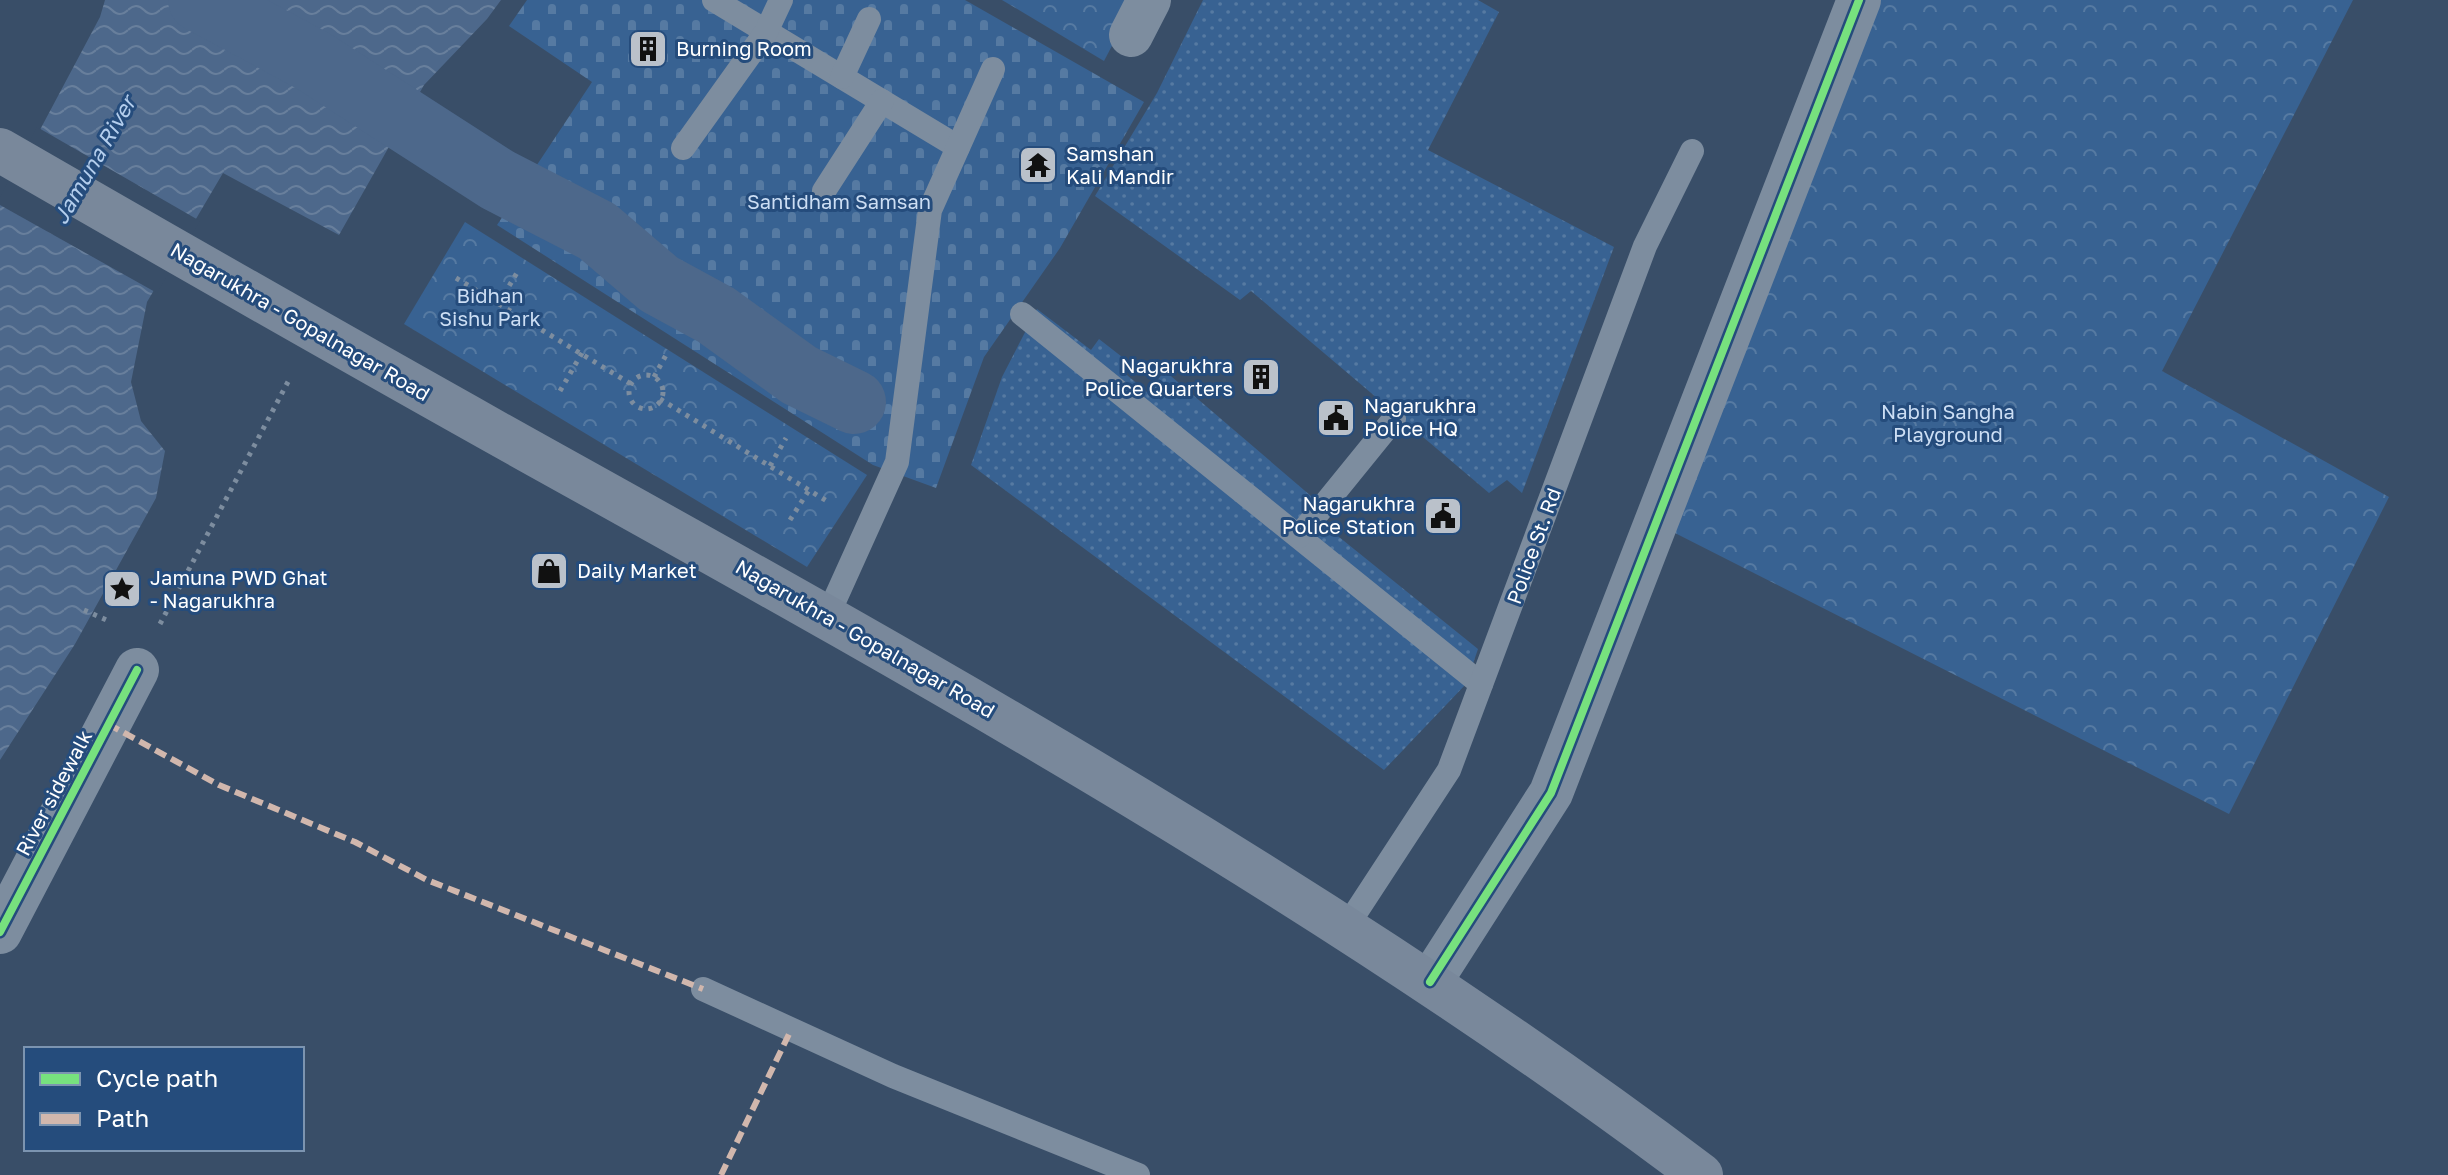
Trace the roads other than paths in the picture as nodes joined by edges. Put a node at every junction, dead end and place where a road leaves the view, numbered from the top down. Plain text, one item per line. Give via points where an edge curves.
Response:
1 (714, 0) edge
2 (781, 0) edge
3 (1859, 0) edge
4 (869, 19) dead end
5 (766, 32) junction
6 (993, 69) dead end
7 (842, 77) junction
8 (882, 101) junction
9 (958, 147) junction
10 (683, 148) dead end
11 (0, 150) edge
12 (1692, 151) dead end
13 (824, 191) dead end
14 (1022, 314) dead end
15 (1394, 419) dead end
16 (1299, 536) junction
17 (827, 617) junction
18 (137, 670) road end
19 (1481, 684) junction
20 (1347, 926) junction
21 (0, 932) edge
22 (1430, 982) junction
23 (703, 989) dead end
24 (1138, 1175) edge
25 (1701, 1175) edge

1 - 5 lane
2 - 5 lane
3 - 22 street via 1551,793
4 - 7 lane
5 - 7 lane
5 - 10 lane
6 - 9 lane
7 - 8 lane
8 - 9 lane
8 - 13 lane
9 - 17 lane via 930,210 897,462
11 - 17 main road, Nagarukhra - Gopalnagar Road
12 - 19 lane, Police St. Rd via 1645,246
14 - 16 lane
15 - 16 lane
16 - 19 lane
17 - 20 main road, Nagarukhra - Gopalnagar Road via 1136,794
18 - 21 street, River sidewalk
19 - 20 lane, Police St. Rd via 1449,770
20 - 22 main road, Nagarukhra - Gopalnagar Road
22 - 25 main road, Nagarukhra - Gopalnagar Road
23 - 24 lane via 893,1076

